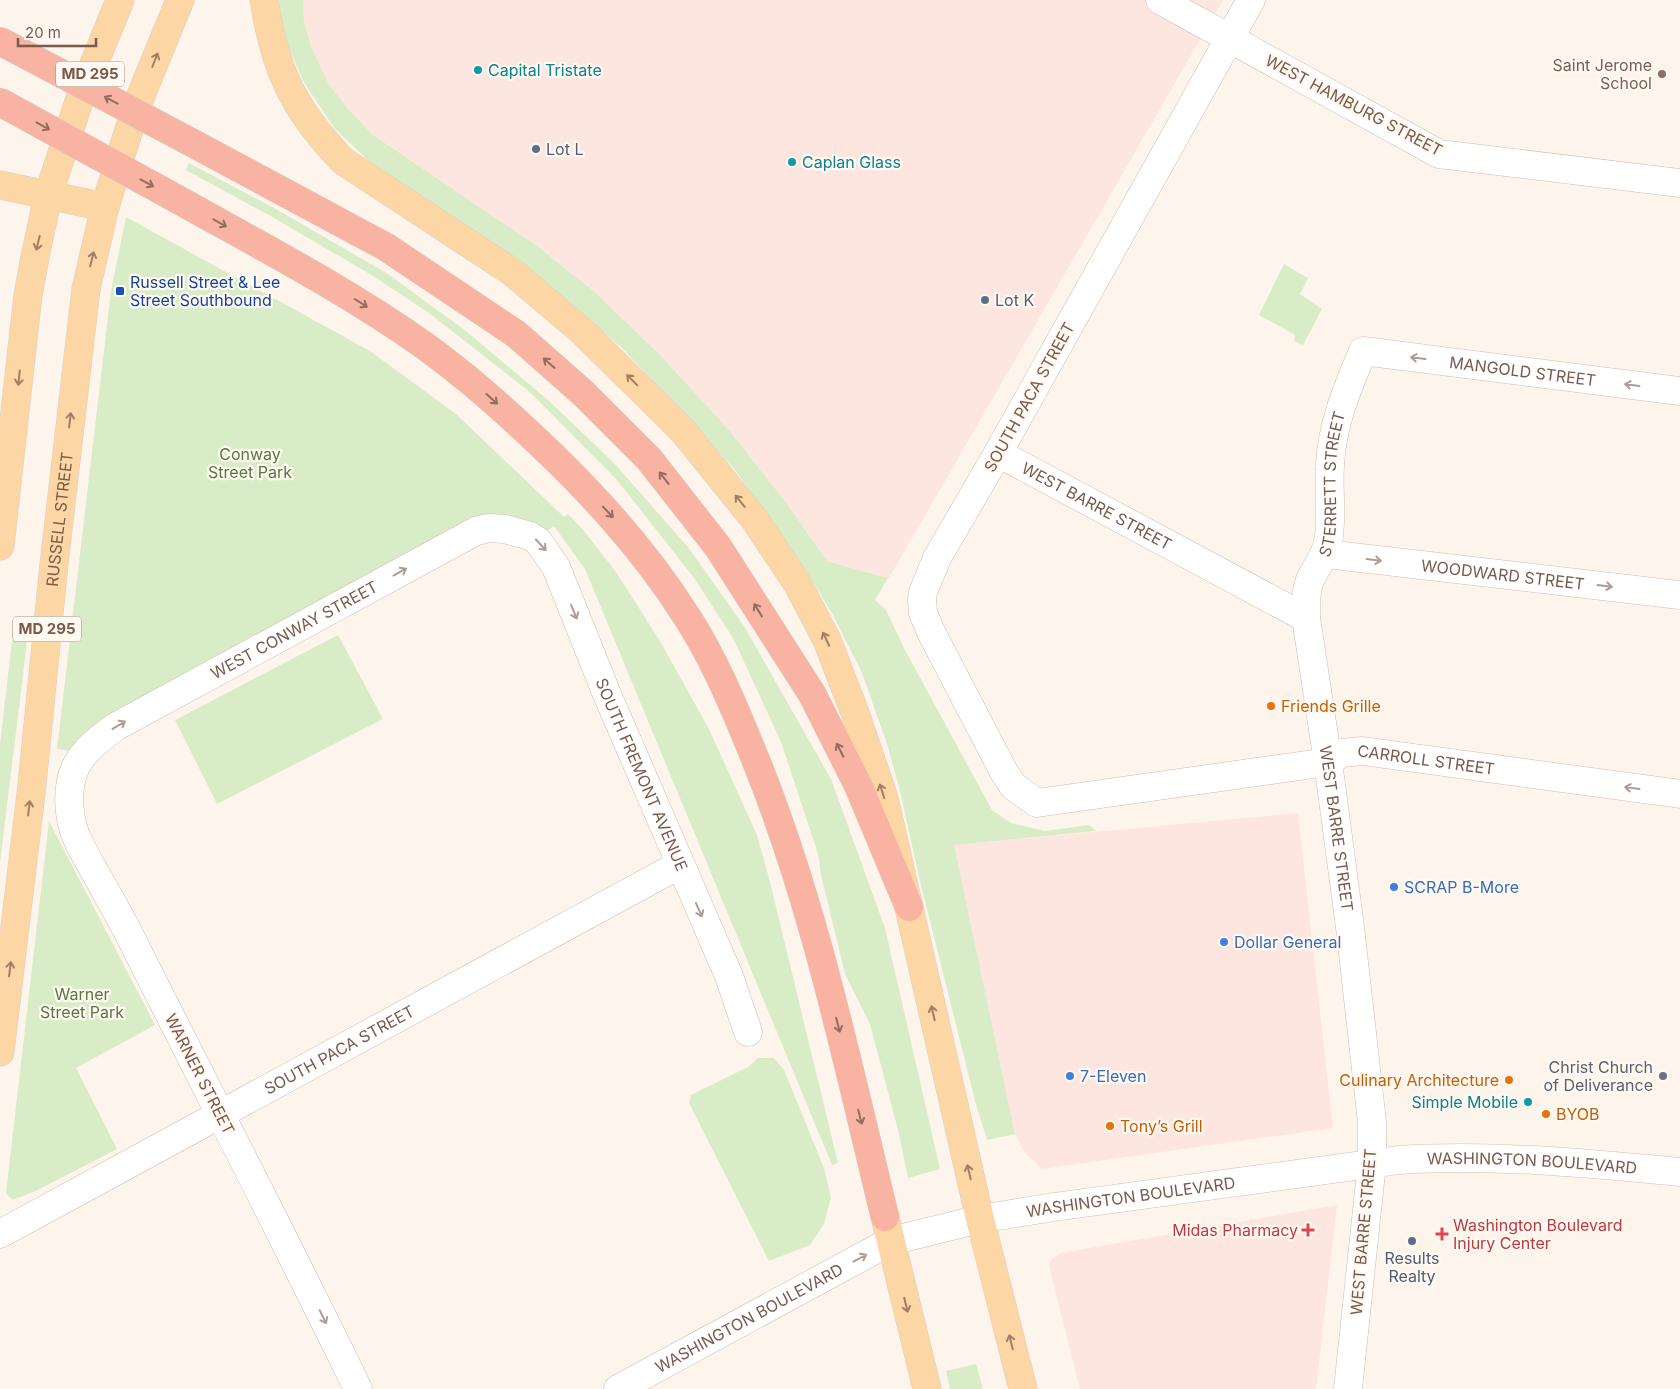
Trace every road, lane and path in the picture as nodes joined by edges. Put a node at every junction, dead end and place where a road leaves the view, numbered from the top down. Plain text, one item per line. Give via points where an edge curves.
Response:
1 (120, 0) edge
2 (180, 0) edge
3 (264, 0) edge
4 (1160, 0) edge
5 (1251, 0) edge
6 (1229, 38) junction
7 (0, 41) edge
8 (0, 102) edge
9 (1680, 183) edge
10 (0, 184) edge
11 (48, 196) junction
12 (105, 207) junction
13 (28, 295) junction
14 (1363, 351) joint
15 (0, 359) edge
16 (1680, 391) edge
17 (998, 453) junction
18 (518, 533) joint
19 (0, 546) edge
20 (1326, 554) junction
21 (1680, 594) edge
22 (1306, 618) junction
23 (81, 755) joint
24 (1328, 762) junction
25 (1680, 794) edge
26 (1025, 796) joint
27 (680, 865) junction
28 (909, 907) junction
29 (748, 1032) dead end
30 (0, 1052) edge
31 (220, 1115) junction
32 (1372, 1163) junction
33 (1680, 1172) edge
34 (980, 1219) junction
35 (888, 1229) junction
36 (0, 1234) edge
37 (358, 1389) edge
38 (618, 1389) edge
39 (927, 1389) edge
40 (1023, 1389) edge
41 (1348, 1389) edge

1 - 11 main road, MD 295 via 80,98
12 -> 2 main road, RUSSELL STREET / MD 295 via 137,105
28 -> 3 main road via 884,798 827,640 796,583 755,520 683,431 583,332 512,272 342,161 302,113 290,91 277,61
4 - 6 street, WEST HAMBURG STREET
5 - 6 street, SOUTH PACA STREET
6 - 9 street, WEST HAMBURG STREET via 1439,154
6 - 17 street, SOUTH PACA STREET
28 -> 7 highway, bridge via 858,785 812,694 718,547 649,459 583,393 516,334 386,247
8 -> 35 highway, bridge via 360,302 427,347 483,391 550,452 613,517 652,565 689,619 727,691 765,782 819,948
10 - 11 main road
11 - 12 main road
11 -> 13 main road, MD 295
30 -> 12 main road, RUSSELL STREET / MD 295 via 76,372 90,266
13 - 15 main road
13 -> 19 main road, MD 295
16 -> 14 street, MANGOLD STREET
14 - 20 street, STERRETT STREET via 1334,428
17 - 22 street, WEST BARRE STREET
17 - 26 street, SOUTH PACA STREET via 937,558 923,592 923,614 1013,786
23 -> 18 street, WEST CONWAY STREET via 117,726 476,531 489,528
18 -> 27 street, SOUTH FREMONT AVENUE via 538,541 556,567
20 -> 21 street, WOODWARD STREET
20 - 22 street, STERRETT STREET via 1310,580 1305,597
22 - 24 street, WEST BARRE STREET
23 - 31 street, WARNER STREET via 75,767 69,803 76,838 138,951
25 -> 24 street, CARROLL STREET via 1362,751 1342,753
24 - 26 street, CARROLL STREET via 1038,803
24 - 32 street, WEST BARRE STREET via 1372,1122
27 -> 29 street, SOUTH FREMONT AVENUE via 728,976
27 - 31 street, SOUTH PACA STREET
34 -> 28 main road
31 - 36 street, SOUTH PACA STREET
31 -> 37 street, WARNER STREET
32 - 33 street, WASHINGTON BOULEVARD via 1504,1157
32 - 34 street, WASHINGTON BOULEVARD
32 - 41 street, WEST BARRE STREET
34 - 35 street, WASHINGTON BOULEVARD
40 -> 34 main road
38 -> 35 street, WASHINGTON BOULEVARD
35 -> 39 main road

